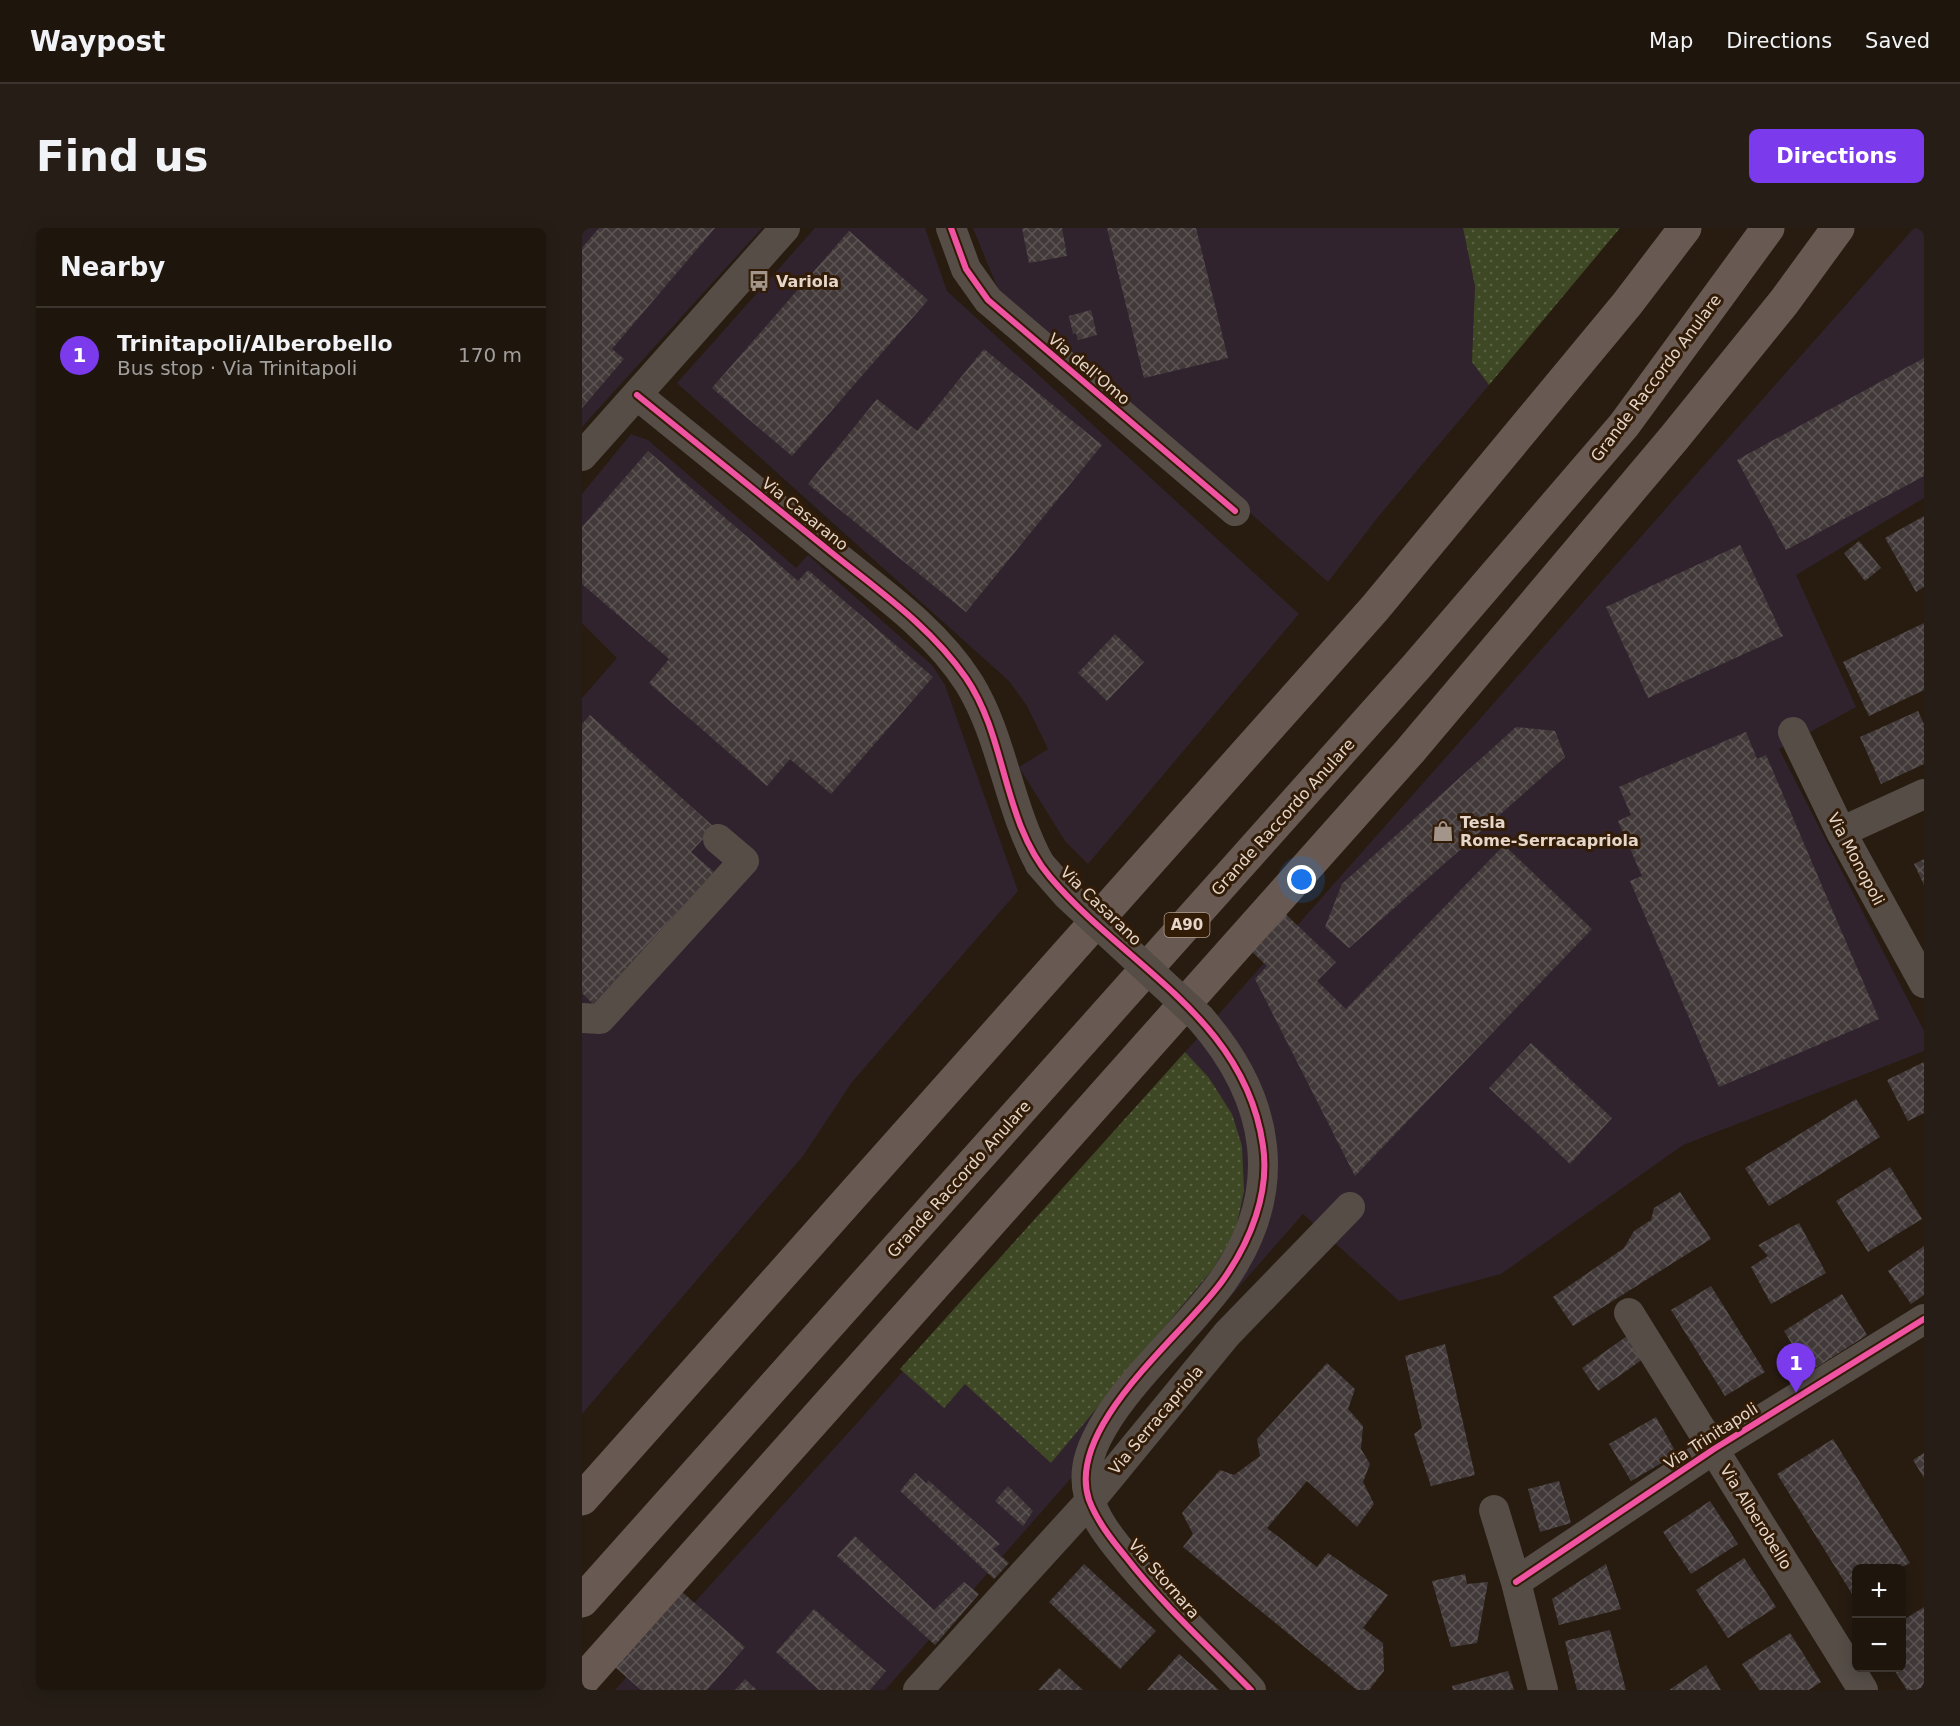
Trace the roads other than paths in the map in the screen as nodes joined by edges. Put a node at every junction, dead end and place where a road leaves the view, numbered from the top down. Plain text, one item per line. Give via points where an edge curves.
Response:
1 (785, 228) edge
2 (951, 228) edge
3 (1671, 228) edge
4 (1685, 228) edge
5 (1768, 228) edge
6 (1838, 228) edge
7 (1853, 228) edge
8 (1784, 302) junction
9 (1627, 304) junction
10 (637, 394) junction
11 (582, 456) edge
12 (1235, 510) dead end
13 (1793, 732) dead end
14 (1924, 794) edge
15 (1841, 832) junction
16 (718, 839) dead end
17 (1924, 983) edge
18 (582, 1017) edge
19 (1350, 1207) dead end
20 (1629, 1313) dead end
21 (1924, 1319) edge
22 (1714, 1449) junction
23 (1085, 1470) joint
24 (582, 1498) edge
25 (1090, 1501) junction
26 (1494, 1510) dead end
27 (1516, 1582) junction
28 (582, 1601) edge
29 (582, 1681) edge
30 (918, 1690) edge
31 (1251, 1690) edge
32 (1543, 1690) edge
33 (1863, 1690) edge

1 - 10 street
2 - 12 street, Via dell'Omo via 966,269 988,300
3 - 9 highway
4 - 9 highway
5 - 28 highway, Grande Raccordo Anulare / A90 via 1623,425 1416,667
6 - 8 highway
7 - 8 highway
8 - 29 highway via 1580,551 1305,872 1191,995
9 - 24 highway via 1375,608
10 - 11 street
10 - 23 street, Via Casarano, bridge via 901,609 948,656 981,705 1021,828 1040,864 1068,896 1200,1018 1231,1058 1255,1108 1265,1166 1258,1205 1242,1247 1229,1271 1118,1404 1095,1442
13 - 15 street, Via Monopoli
14 - 15 street
15 - 17 street, Via Monopoli
16 - 18 street via 744,861 600,1019
19 - 25 street, Via Serracapriola via 1227,1334
20 - 22 street, Via Alberobello
21 - 22 street, Via Trinitapoli
22 - 27 street, Via Trinitapoli
22 - 33 street, Via Alberobello
23 - 25 street, Via Stornara
25 - 30 street, Via Serracapriola
25 - 31 street, Via Stornara via 1113,1542 1158,1596
26 - 27 street
27 - 32 street

